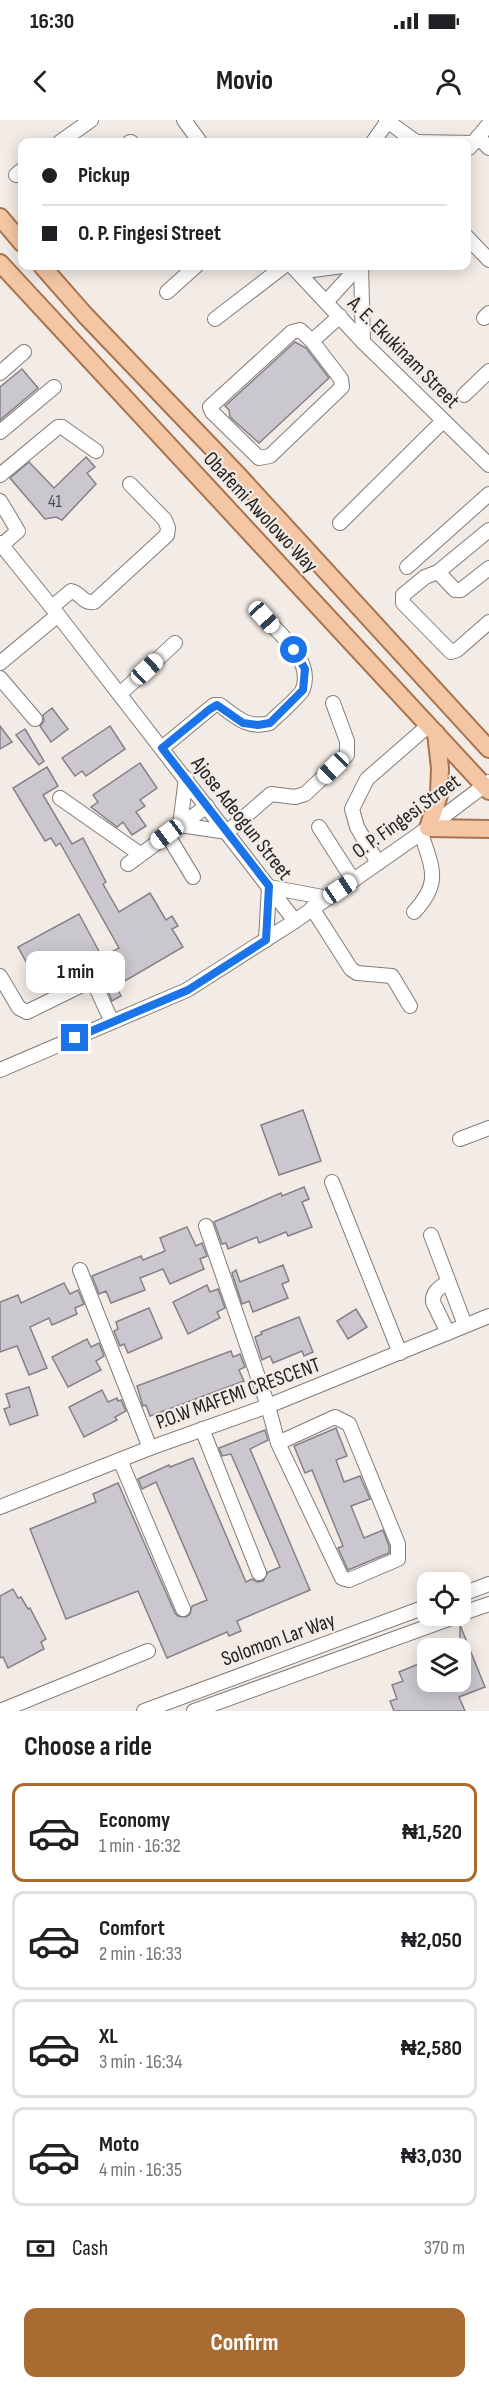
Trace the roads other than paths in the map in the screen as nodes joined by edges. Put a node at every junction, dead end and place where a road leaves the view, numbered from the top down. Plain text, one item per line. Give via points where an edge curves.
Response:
1 (91, 120) edge
2 (184, 120) edge
3 (387, 121) edge
4 (489, 124) edge
5 (66, 138) edge
6 (197, 138) edge
7 (376, 138) edge
8 (410, 138) edge
9 (473, 143) edge
10 (489, 147) edge
11 (0, 217) edge
12 (18, 238) edge
13 (471, 241) edge
14 (489, 260) edge
15 (0, 263) edge
16 (46, 270) edge
17 (192, 270) edge
18 (279, 270) edge
19 (296, 270) edge
20 (356, 270) edge
21 (360, 270) edge
22 (167, 292) dead end
23 (326, 302) junction
24 (340, 316) junction
25 (215, 320) dead end
26 (312, 341) junction
27 (363, 342) junction
28 (24, 352) dead end
29 (489, 370) edge
30 (0, 373) edge
31 (54, 387) dead end
32 (464, 395) dead end
33 (443, 421) junction
34 (0, 432) edge
35 (96, 451) dead end
36 (489, 465) edge
37 (0, 475) edge
38 (130, 484) dead end
39 (489, 494) edge
40 (0, 501) edge
41 (340, 523) dead end
42 (489, 530) edge
43 (1, 544) edge
44 (407, 567) dead end
45 (489, 568) edge
46 (438, 572) junction
47 (55, 611) junction
48 (264, 617) dead end
49 (489, 622) edge
50 (175, 644) dead end
51 (0, 663) edge
52 (0, 678) edge
53 (120, 694) junction
54 (333, 703) dead end
55 (35, 719) dead end
56 (432, 729) junction
57 (162, 748) junction
58 (489, 749) edge
59 (186, 778) junction
60 (488, 786) edge
61 (60, 798) dead end
62 (207, 806) junction
63 (180, 825) junction
64 (319, 827) dead end
65 (489, 829) edge
66 (424, 831) junction
67 (227, 832) junction
68 (167, 834) junction
69 (140, 854) junction
70 (378, 863) junction
71 (128, 864) dead end
72 (193, 877) dead end
73 (353, 880) junction
74 (269, 886) junction
75 (328, 898) junction
76 (312, 908) junction
77 (414, 912) dead end
78 (295, 921) junction
79 (266, 940) junction
80 (0, 976) edge
81 (410, 1006) dead end
82 (112, 1022) junction
83 (0, 1070) edge
84 (489, 1128) edge
85 (460, 1139) dead end
86 (332, 1182) dead end
87 (206, 1226) dead end
88 (431, 1235) dead end
89 (80, 1270) dead end
90 (448, 1281) junction
91 (489, 1316) edge
92 (465, 1325) junction
93 (448, 1333) junction
94 (400, 1353) junction
95 (268, 1406) junction
96 (202, 1429) junction
97 (279, 1443) junction
98 (150, 1448) junction
99 (120, 1460) junction
100 (0, 1507) edge
101 (259, 1573) dead end
102 (489, 1584) edge
103 (471, 1590) edge
104 (489, 1604) edge
105 (183, 1609) dead end
106 (417, 1610) edge
107 (471, 1611) edge
108 (429, 1626) edge
109 (148, 1651) dead end
110 (9, 1709) edge
111 (144, 1711) edge
112 (194, 1711) edge

1 - 5 street
2 - 6 street
3 - 7 street
3 - 8 street
4 - 9 street
9 - 10 street
11 - 12 main road
13 - 14 street
15 - 56 main road, Obafemi Awolowo Way
16 - 58 main road, Obafemi Awolowo Way
17 - 22 street
18 - 25 street
19 - 23 street, A. E. Ekukinam Street
20 - 23 street
21 - 27 street
23 - 24 street, A. E. Ekukinam Street
24 - 26 street
24 - 27 street, A. E. Ekukinam Street
26 - 26 street via 300,330 292,332 210,407 259,458 270,456 342,387 341,379
27 - 33 street, A. E. Ekukinam Street
28 - 30 street
29 - 32 street
31 - 34 street
33 - 36 street, A. E. Ekukinam Street
33 - 41 street
35 - 37 street via 58,427
38 - 47 street via 165,520 167,535 94,602 85,602 71,591
39 - 44 street
40 - 43 street via 18,531
42 - 46 street
43 - 47 street, Ajose Adeogun Street
45 - 46 street via 461,590 455,590
46 - 49 street via 403,595 403,603 446,649 457,650
47 - 51 street
47 - 53 street, Ajose Adeogun Street
48 - 57 street via 294,650 305,669 303,690 270,723 243,723 220,705 214,705
50 - 53 street
52 - 55 street
53 - 57 street, Ajose Adeogun Street
54 - 67 street via 347,741 347,755 305,794 271,794
56 - 60 main road, Obafemi Awolowo Way
56 - 66 main road via 440,768 439,795
56 - 70 street via 368,779 352,809 357,827
57 - 59 street, Ajose Adeogun Street
59 - 62 street, Ajose Adeogun Street
59 - 63 street
60 - 66 street, O. P. Fingesi Street
61 - 69 street
62 - 63 street
62 - 67 street, Ajose Adeogun Street
63 - 67 street
63 - 68 street
64 - 73 street
65 - 66 main road
66 - 70 street, O. P. Fingesi Street
66 - 77 street via 433,871 429,895
67 - 74 street, Ajose Adeogun Street
68 - 69 street
68 - 72 street
69 - 71 street
70 - 73 street, O. P. Fingesi Street
73 - 75 street, O. P. Fingesi Street
74 - 75 street
74 - 78 street, Ajose Adeogun Street
74 - 79 street
75 - 76 street, O. P. Fingesi Street
76 - 78 street, O. P. Fingesi Street
76 - 81 street via 351,969 392,976
78 - 79 street, O. P. Fingesi Street
79 - 82 street, O. P. Fingesi Street via 188,990
80 - 82 street via 19,1008 27,1012 90,983 96,987
82 - 83 street, O. P. Fingesi Street
84 - 85 street
86 - 94 street
87 - 95 street
88 - 90 street
89 - 98 street
90 - 92 street
90 - 93 street via 432,1297
91 - 92 street, P.O.W MAFEMI CRESCENT
92 - 93 street, P.O.W MAFEMI CRESCENT
93 - 94 street, P.O.W MAFEMI CRESCENT
94 - 95 street, P.O.W MAFEMI CRESCENT
95 - 96 street, P.O.W MAFEMI CRESCENT
95 - 97 street
96 - 98 street, P.O.W MAFEMI CRESCENT
96 - 101 street
97 - 97 street via 342,1578 348,1580 398,1559 398,1544 349,1424 336,1417
98 - 99 street, P.O.W MAFEMI CRESCENT
99 - 100 street, P.O.W MAFEMI CRESCENT
99 - 105 street
102 - 103 street
104 - 107 street, Solomon Lar Way
106 - 111 street, Solomon Lar Way
108 - 112 street, Solomon Lar Way
109 - 110 street

